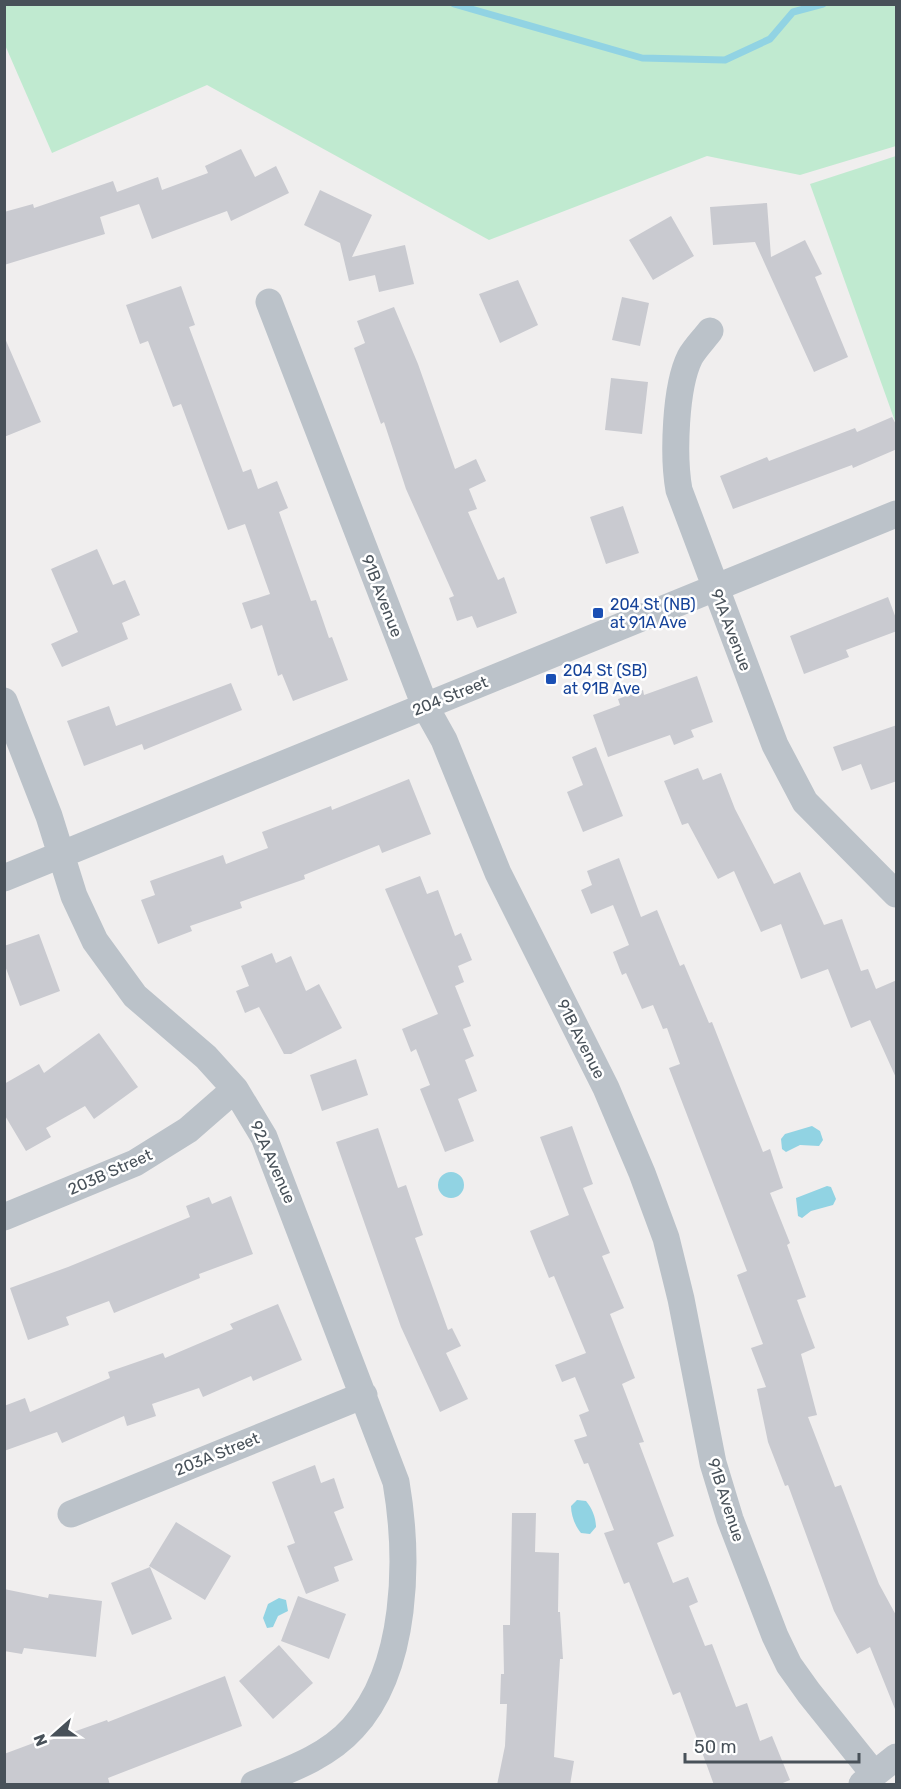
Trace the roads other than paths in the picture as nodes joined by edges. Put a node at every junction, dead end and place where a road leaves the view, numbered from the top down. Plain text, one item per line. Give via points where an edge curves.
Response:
1 (269, 302) dead end
2 (710, 331) dead end
3 (897, 514) edge
4 (715, 588) junction
5 (4, 700) edge
6 (425, 706) junction
7 (62, 855) junction
8 (4, 878) edge
9 (897, 894) edge
10 (235, 1089) junction
11 (4, 1217) edge
12 (364, 1395) junction
13 (70, 1514) dead end
14 (897, 1757) edge
15 (868, 1779) edge
16 (254, 1785) edge

1 - 6 street, 91B Avenue
2 - 4 street, 91A Avenue via 690,357 684,379 674,464 679,490
3 - 4 street, 204 Street
4 - 6 street, 204 Street
4 - 9 street, 91A Avenue via 775,745 805,802
5 - 7 street, 92A Avenue
6 - 7 street, 204 Street
6 - 15 street, 91B Avenue via 444,740 498,873 606,1088 642,1173 666,1238 679,1289 712,1463 775,1636 789,1665
7 - 8 street, 204 Street
7 - 10 street, 92A Avenue via 74,896 115,972 135,996 206,1057
10 - 11 street, 203B Street via 181,1135 135,1163
10 - 12 street, 92A Avenue via 276,1161
12 - 13 street, 203A Street
12 - 16 street, 92A Avenue via 396,1482 403,1520 398,1623 384,1680 353,1728 330,1749
14 - 15 street

